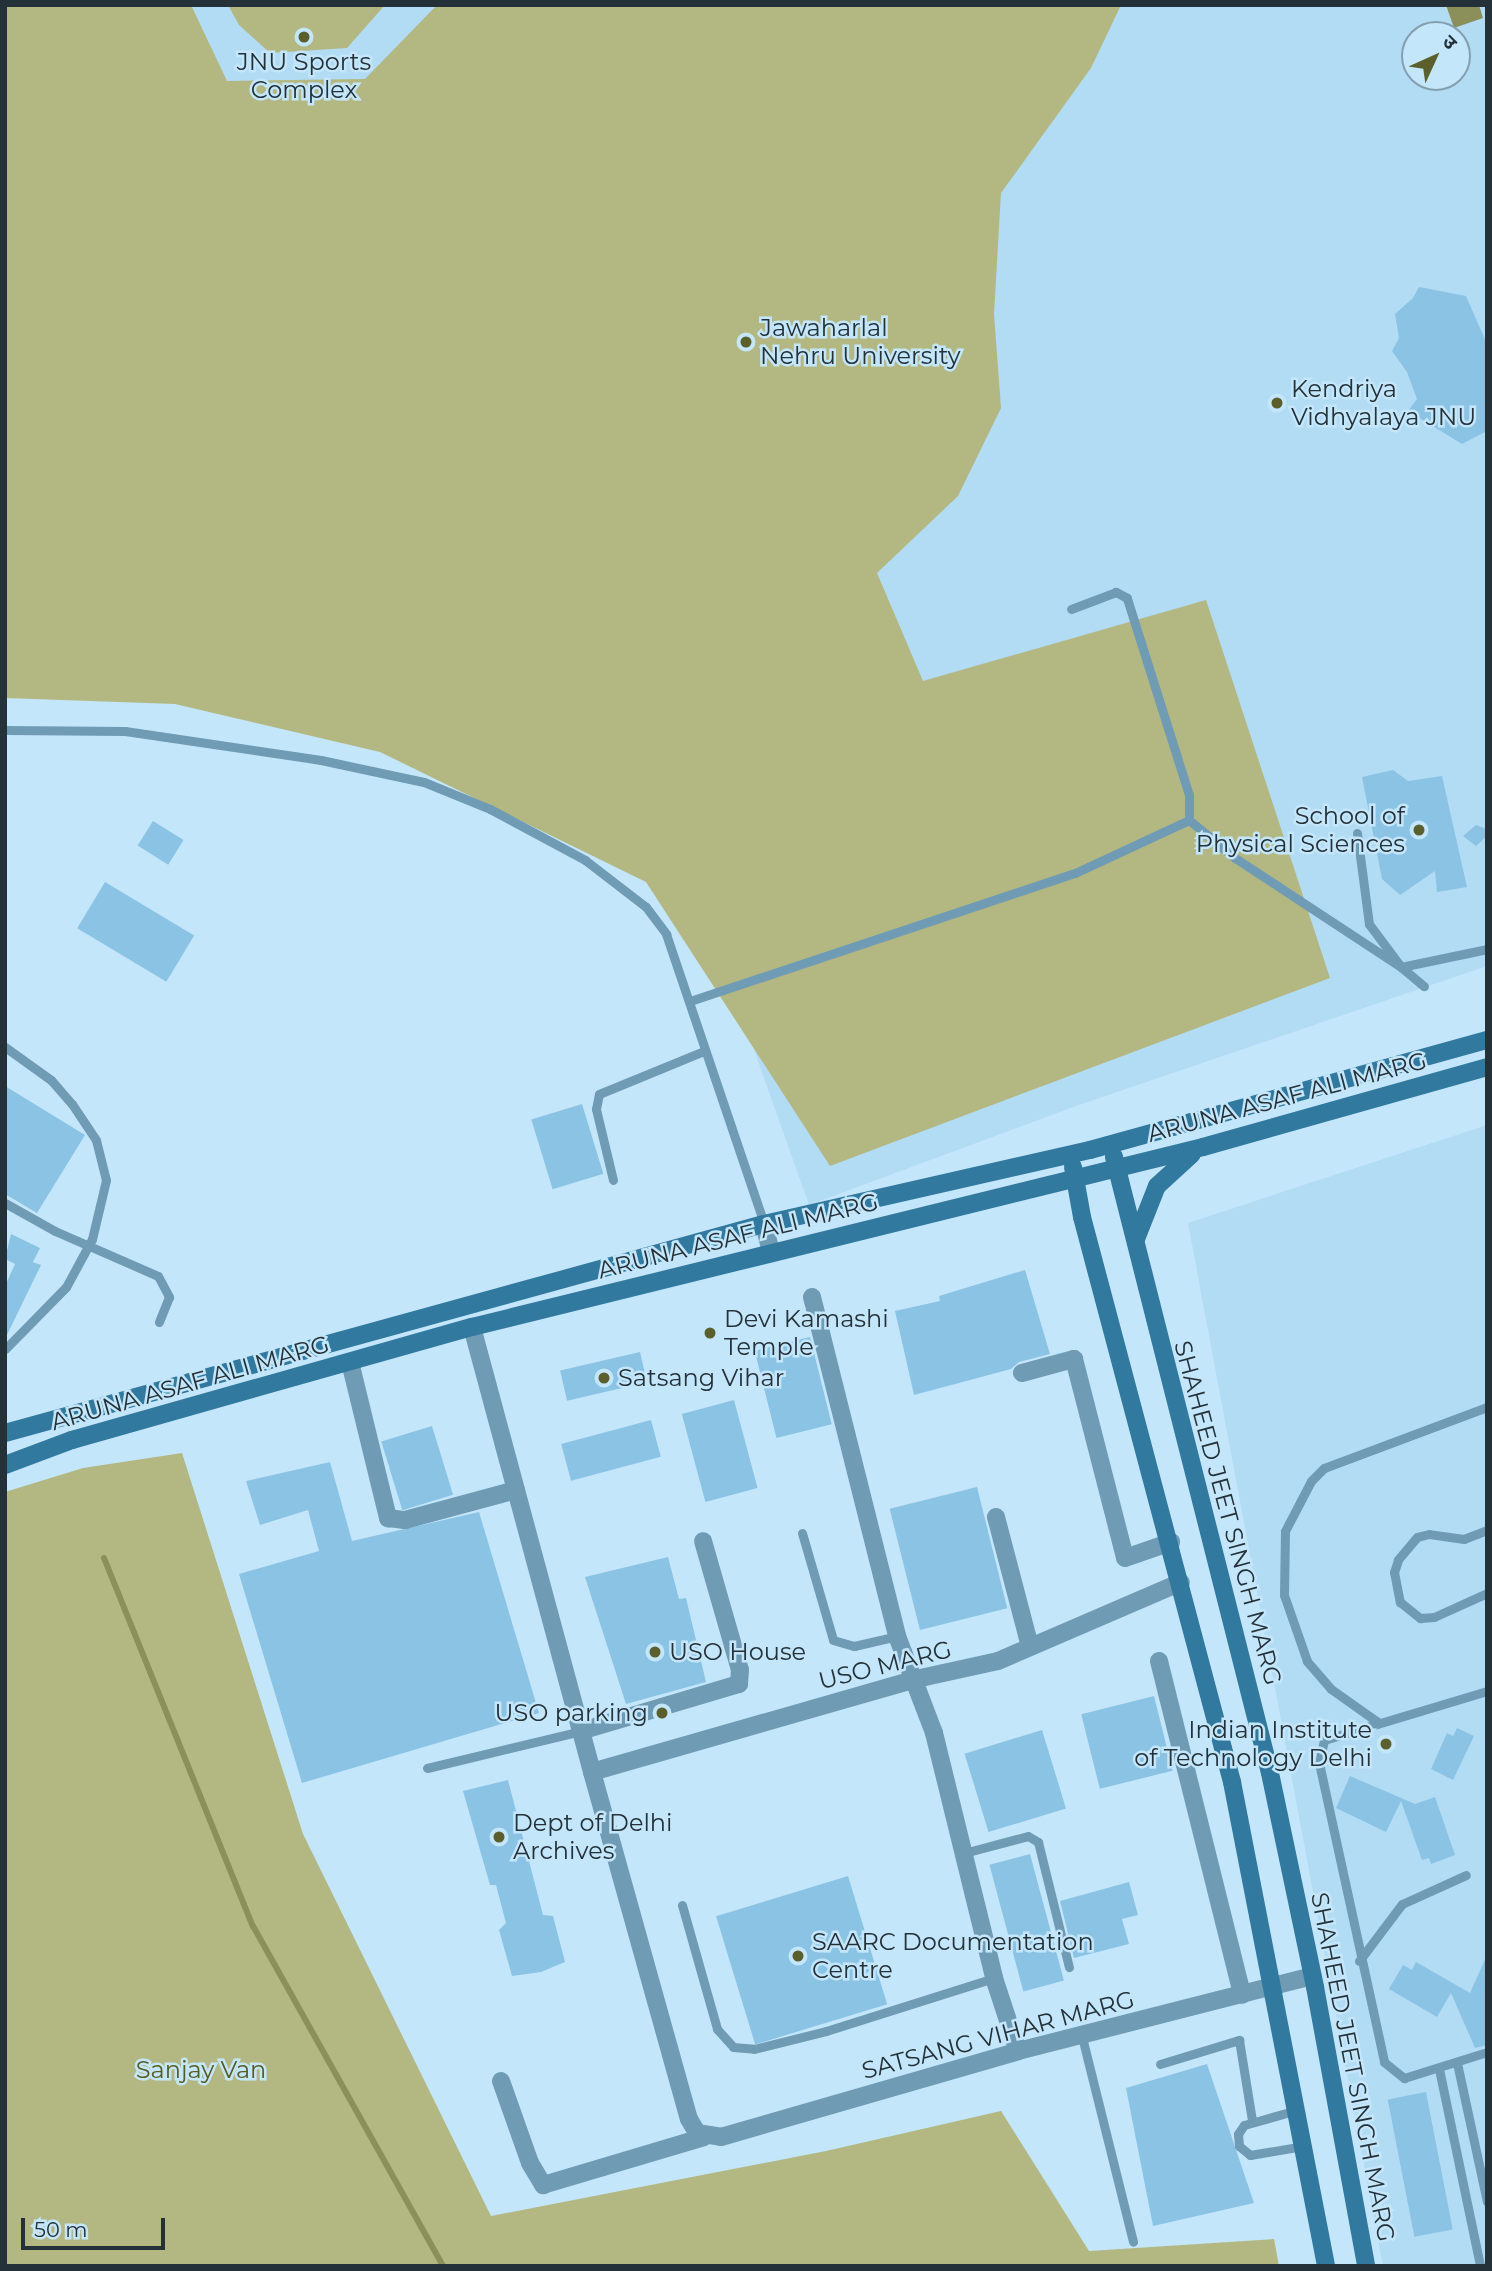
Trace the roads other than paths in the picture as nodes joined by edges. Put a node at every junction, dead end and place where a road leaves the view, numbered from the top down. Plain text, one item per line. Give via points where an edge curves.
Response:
1 (1071, 609) dead end
2 (5, 730) edge
3 (1189, 820) junction
4 (1357, 833) dead end
5 (1487, 949) edge
6 (1401, 967) junction
7 (1424, 986) dead end
8 (690, 1001) junction
9 (1487, 1040) edge
10 (5, 1047) edge
11 (704, 1051) junction
12 (1487, 1067) edge
13 (1111, 1144) junction
14 (1203, 1147) junction
15 (1070, 1154) junction
16 (1116, 1168) junction
17 (1076, 1177) junction
18 (613, 1180) dead end
19 (5, 1203) edge
20 (764, 1224) junction
21 (1135, 1242) junction
22 (89, 1245) junction
23 (771, 1254) junction
24 (812, 1297) dead end
25 (159, 1322) dead end
26 (472, 1327) junction
27 (5, 1349) edge
28 (350, 1362) junction
29 (1022, 1373) dead end
30 (1487, 1407) edge
31 (5, 1433) edge
32 (5, 1465) edge
33 (516, 1490) junction
34 (996, 1517) dead end
35 (1487, 1530) edge
36 (802, 1533) dead end
37 (703, 1541) dead end
38 (1171, 1542) junction
39 (1181, 1582) junction
40 (1487, 1593) edge
41 (897, 1636) junction
42 (1030, 1647) junction
43 (1158, 1661) dead end
44 (916, 1679) junction
45 (1487, 1690) edge
46 (1379, 1723) junction
47 (581, 1731) junction
48 (427, 1768) dead end
49 (592, 1772) junction
50 (964, 1853) junction
51 (1465, 1875) dead end
52 (682, 1905) dead end
53 (1359, 1961) junction
54 (1069, 1967) dead end
55 (1313, 1976) junction
56 (994, 1979) junction
57 (1274, 1986) junction
58 (1241, 1995) junction
59 (1082, 2037) junction
60 (1018, 2052) junction
61 (1487, 2052) edge
62 (1457, 2063) junction
63 (1160, 2064) dead end
64 (1439, 2069) junction
65 (501, 2081) dead end
66 (1297, 2110) junction
67 (1252, 2120) junction
68 (700, 2135) junction
69 (1304, 2146) junction
70 (1487, 2202) edge
71 (1133, 2242) dead end
72 (1326, 2266) edge
73 (1366, 2266) edge
74 (1480, 2266) edge

1 - 3 lane via 1116,592 1127,598 1189,795
2 - 8 lane via 125,731 321,760 447,790 585,860 646,907 666,934
3 - 6 lane via 1235,858
3 - 8 lane via 1075,873
4 - 6 lane via 1365,915
5 - 6 lane
6 - 7 lane
8 - 11 lane
9 - 13 main road, ARUNA ASAF ALI MARG
10 - 22 lane via 51,1080 96,1139 103,1159 105,1198
11 - 18 lane via 599,1094 596,1109
11 - 20 lane
12 - 14 main road, ARUNA ASAF ALI MARG
13 - 15 main road, ARUNA ASAF ALI MARG
13 - 16 main road, SHAHEED JEET SINGH MARG
14 - 16 main road, ARUNA ASAF ALI MARG
14 - 21 main road via 1177,1164 1157,1186 1142,1213
15 - 17 main road
15 - 20 main road, ARUNA ASAF ALI MARG
16 - 17 main road, ARUNA ASAF ALI MARG
16 - 21 main road, SHAHEED JEET SINGH MARG
17 - 23 main road, ARUNA ASAF ALI MARG
17 - 38 main road
19 - 22 lane
20 - 23 street
20 - 31 main road, ARUNA ASAF ALI MARG
21 - 55 main road, SHAHEED JEET SINGH MARG via 1270,1773
22 - 25 lane via 147,1268 165,1283 169,1297
22 - 27 lane via 66,1287
23 - 26 main road, ARUNA ASAF ALI MARG
24 - 41 street
26 - 28 main road, ARUNA ASAF ALI MARG
26 - 33 street
28 - 32 main road, ARUNA ASAF ALI MARG via 72,1440
28 - 33 street via 387,1518 405,1520
29 - 38 street via 1074,1359 1125,1558
30 - 46 lane via 1324,1468 1311,1480 1285,1531 1284,1595 1307,1661 1331,1689
33 - 47 street
34 - 42 street
35 - 40 lane via 1464,1539 1418,1537 1398,1559 1394,1572 1400,1602 1420,1618 1434,1617
36 - 41 lane via 833,1640 854,1646
37 - 47 street via 740,1670 739,1684
38 - 39 main road
39 - 42 street, USO MARG
39 - 57 main road via 1232,1782
41 - 44 street
42 - 44 street, USO MARG via 975,1668
43 - 58 street
44 - 49 street, USO MARG
44 - 50 street
45 - 46 lane
46 - 53 lane via 1324,1740 1319,1752
47 - 48 lane
47 - 49 street
49 - 68 street via 689,2119
50 - 54 lane via 1028,1836 1038,1842
50 - 56 street
51 - 53 lane via 1402,1904
52 - 56 lane via 717,2029 733,2047 754,2049 826,2031
53 - 64 lane via 1389,2069 1404,2078
55 - 57 street, SATSANG VIHAR MARG
55 - 73 main road, SHAHEED JEET SINGH MARG
56 - 60 street
57 - 58 street, SATSANG VIHAR MARG
57 - 66 main road
58 - 59 street, SATSANG VIHAR MARG
59 - 60 street, SATSANG VIHAR MARG
59 - 71 lane
60 - 68 street, SATSANG VIHAR MARG via 721,2137
61 - 62 lane
62 - 64 lane
62 - 70 lane
63 - 67 lane via 1239,2040
64 - 74 lane
65 - 68 street, SATSANG VIHAR MARG via 530,2163 543,2185
66 - 67 lane
66 - 69 main road
67 - 69 lane via 1238,2134 1240,2146 1250,2155
69 - 72 main road

